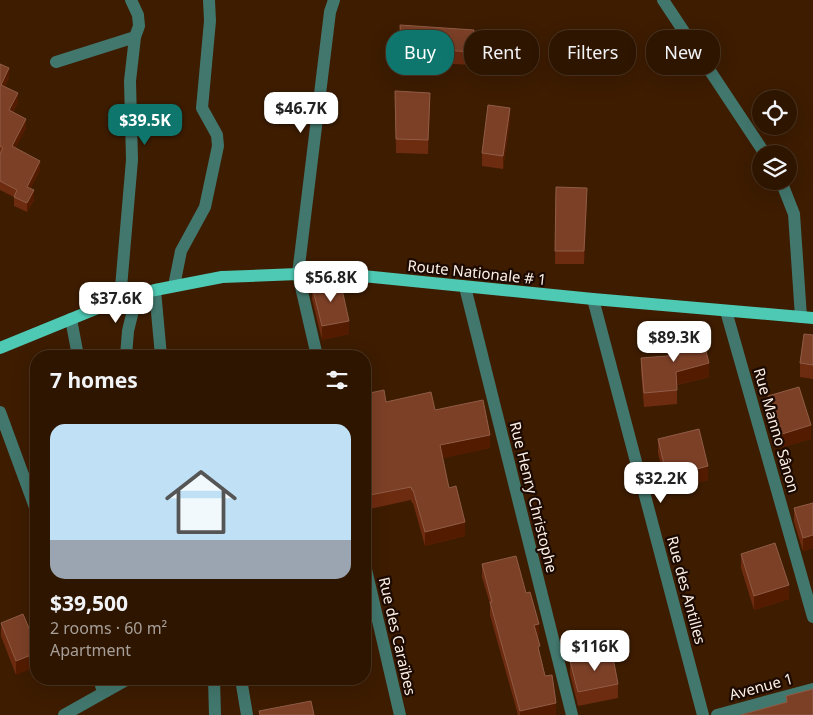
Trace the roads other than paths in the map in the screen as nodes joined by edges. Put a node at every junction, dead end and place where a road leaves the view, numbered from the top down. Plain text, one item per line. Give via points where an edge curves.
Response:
1 (131, 0) edge
2 (210, 0) edge
3 (334, 0) edge
4 (664, 0) edge
5 (135, 37) junction
6 (56, 62) dead end
7 (759, 145) edge
8 (784, 190) edge
9 (298, 274) junction
10 (174, 286) junction
11 (464, 287) junction
12 (156, 290) junction
13 (136, 294) junction
14 (120, 299) junction
15 (593, 299) junction
16 (726, 311) junction
17 (807, 318) edge
18 (71, 319) junction
19 (0, 348) edge
20 (77, 350) edge
21 (126, 350) edge
22 (161, 350) edge
23 (316, 350) edge
24 (0, 412) edge
25 (30, 494) edge
26 (371, 591) edge
27 (813, 617) edge
28 (101, 685) edge
29 (117, 685) edge
30 (214, 685) edge
31 (241, 685) edge
32 (813, 689) edge
33 (104, 692) junction
34 (64, 715) edge
35 (214, 715) edge
36 (247, 715) edge
37 (400, 715) edge
38 (572, 715) edge
39 (703, 715) edge
40 (717, 715) edge

1 - 5 street via 138,15
2 - 10 street via 202,108 217,135 218,146 205,208 181,251
3 - 9 street
4 - 7 street
5 - 6 street
5 - 14 street via 130,81 132,160
8 - 17 street via 794,214
9 - 10 main road, Route Nationale # 1 via 222,277
9 - 11 main road, Route Nationale # 1 via 353,275
9 - 23 street
10 - 12 main road, Route Nationale # 1
11 - 15 main road, Route Nationale # 1
11 - 38 street, Rue Henry Christophe
12 - 13 main road, Route Nationale # 1
12 - 22 street
13 - 14 main road, Route Nationale # 1
13 - 21 street
14 - 18 main road, Route Nationale # 1
15 - 16 main road, Route Nationale # 1
15 - 39 street, Rue des Antilles
16 - 17 main road, Route Nationale # 1
16 - 27 street, Rue Manno Sânon
18 - 19 main road, Route Nationale # 1
18 - 20 street
24 - 25 street
26 - 37 street, Rue des Caraïbes
28 - 33 street
29 - 33 street
30 - 35 street
31 - 36 street
32 - 40 street, Avenue 1
33 - 34 street

